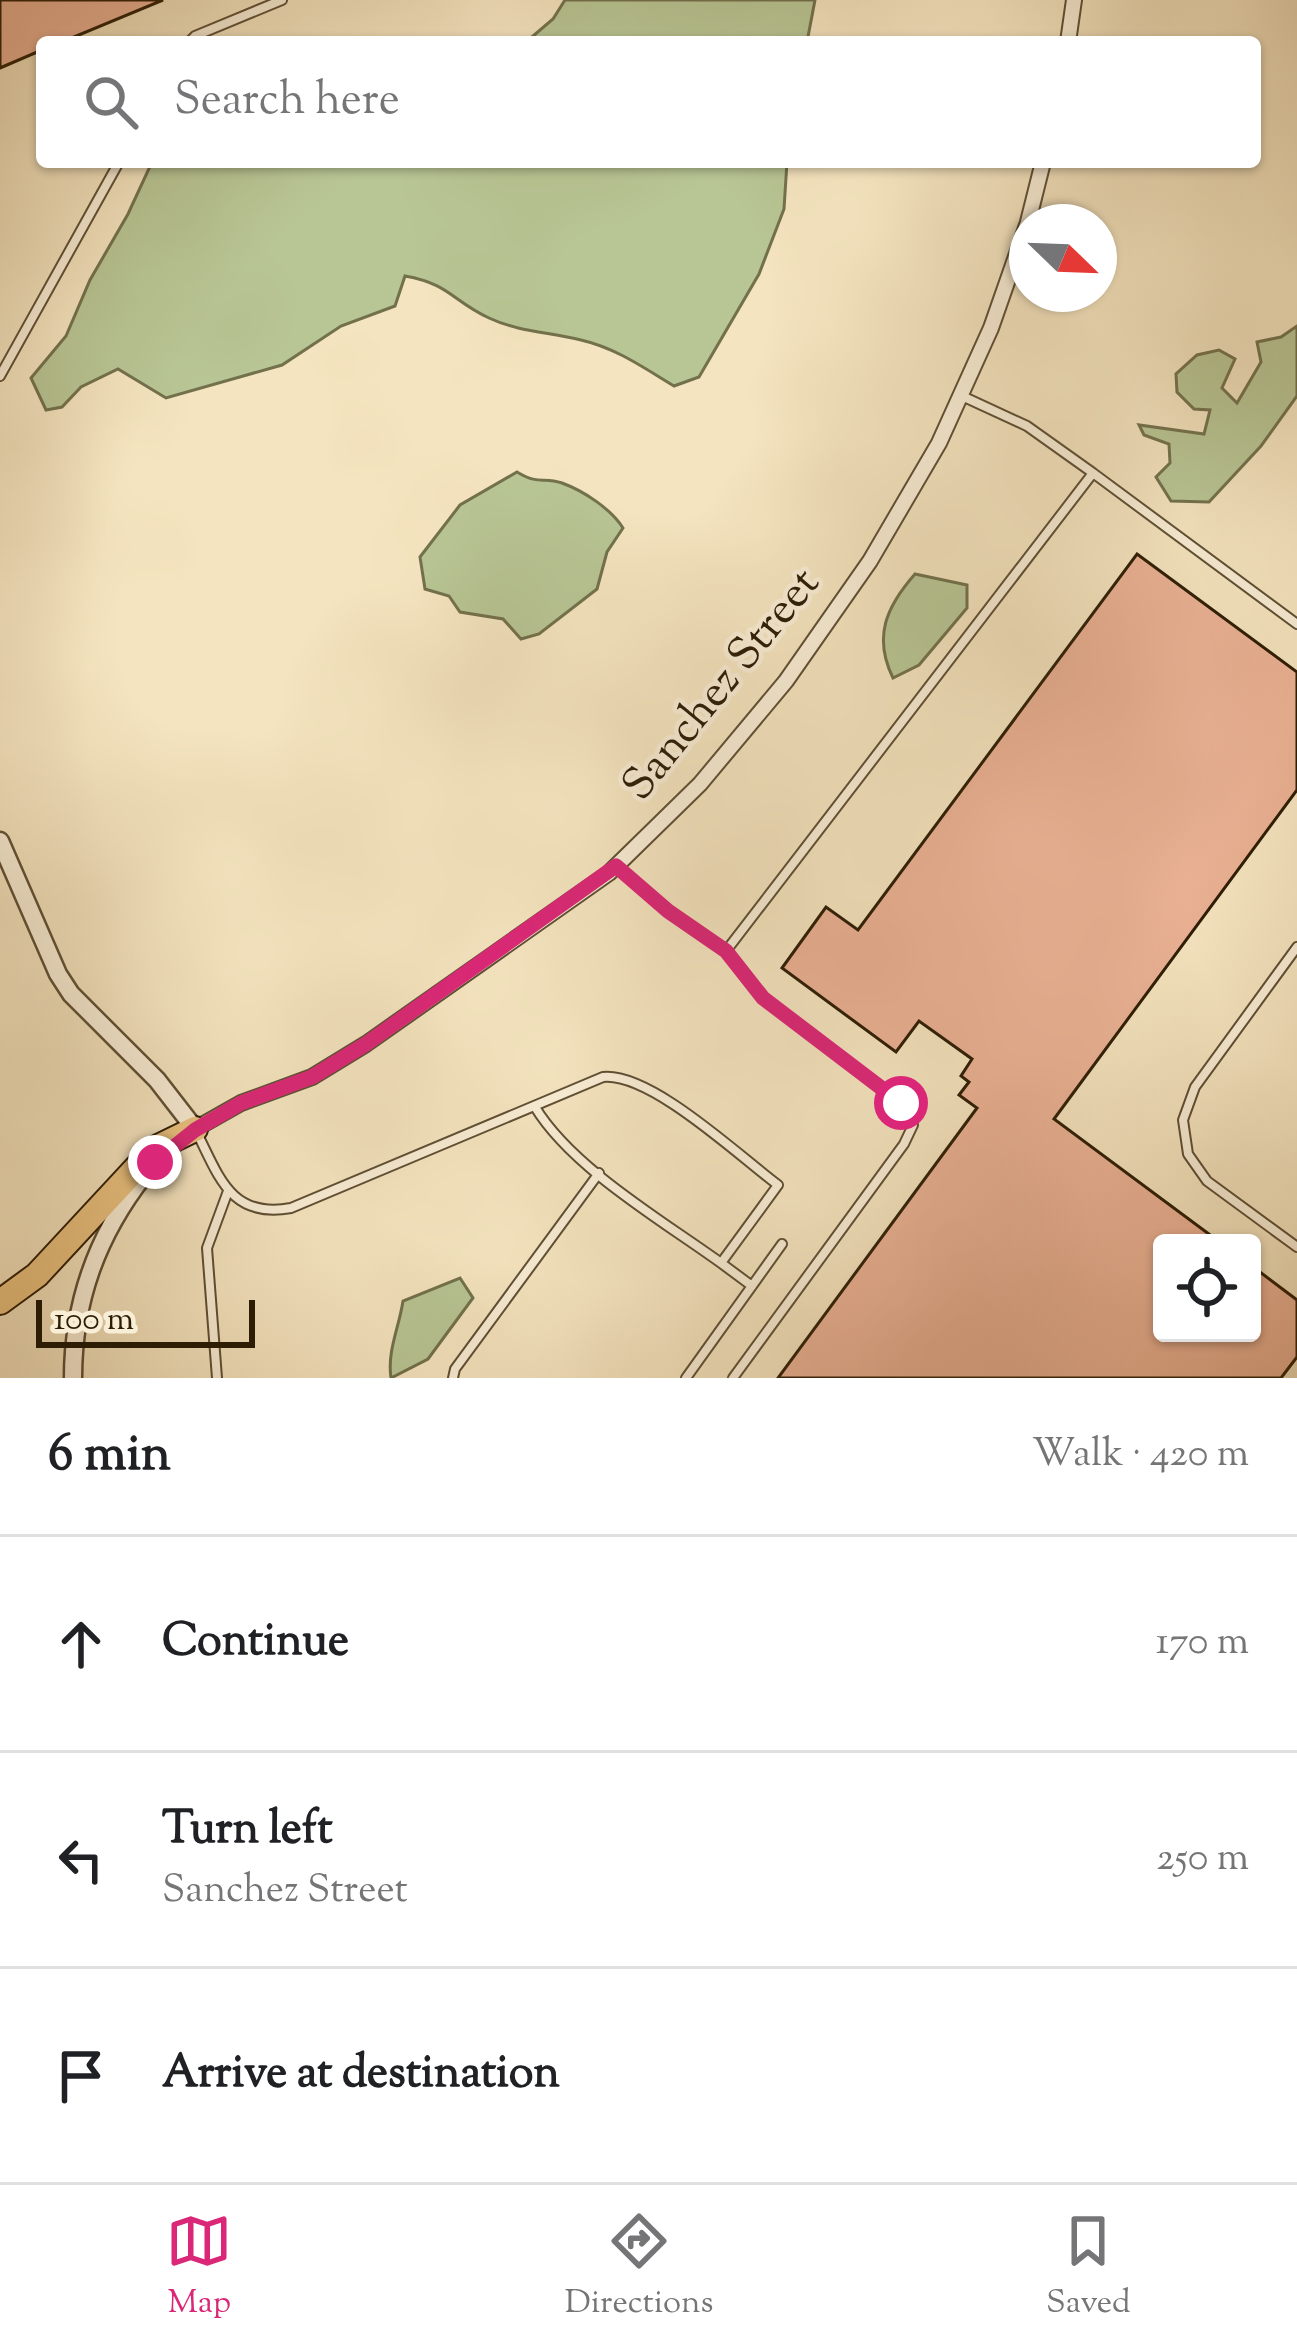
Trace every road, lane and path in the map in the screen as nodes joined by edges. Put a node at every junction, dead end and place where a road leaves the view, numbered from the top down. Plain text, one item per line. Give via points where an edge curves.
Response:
1 (282, 0) edge
2 (1074, 0) edge
3 (195, 36) edge
4 (1069, 36) edge
5 (116, 168) edge
6 (1041, 168) edge
7 (1032, 204) edge
8 (1009, 276) edge
9 (0, 376) edge
10 (961, 395) junction
11 (1093, 473) junction
12 (1297, 624) edge
13 (0, 841) edge
14 (616, 866) junction
15 (1297, 947) edge
16 (726, 951) junction
17 (536, 1107) junction
18 (195, 1130) junction
19 (599, 1173) junction
20 (228, 1191) junction
21 (782, 1244) dead end
22 (1297, 1247) edge
23 (722, 1263) junction
24 (752, 1286) junction
25 (0, 1302) edge
26 (73, 1378) edge
27 (218, 1378) edge
28 (453, 1378) edge
29 (686, 1378) edge
30 (733, 1378) edge

1 - 3 lane
2 - 4 street
5 - 9 lane
6 - 7 street, Sanchez Street
8 - 10 street, Sanchez Street
10 - 11 lane via 1027,426
10 - 14 street, Sanchez Street via 870,561 786,681 700,784
11 - 12 lane
11 - 16 lane
13 - 18 street via 64,984
14 - 16 lane
14 - 18 street, Sanchez Street via 366,1044
15 - 22 lane via 1195,1088 1183,1120 1188,1154 1208,1181
16 - 30 lane via 763,998 901,1103 913,1125
17 - 19 lane via 562,1143
17 - 20 lane via 291,1208 256,1209
17 - 23 lane via 602,1077 637,1081 778,1185
18 - 20 lane
18 - 25 highway via 154,1149 38,1275
18 - 26 street, Sanchez Street via 155,1162 108,1229 82,1290
19 - 23 lane
19 - 28 lane
20 - 27 lane via 207,1248
21 - 24 lane
23 - 24 lane
24 - 29 lane

